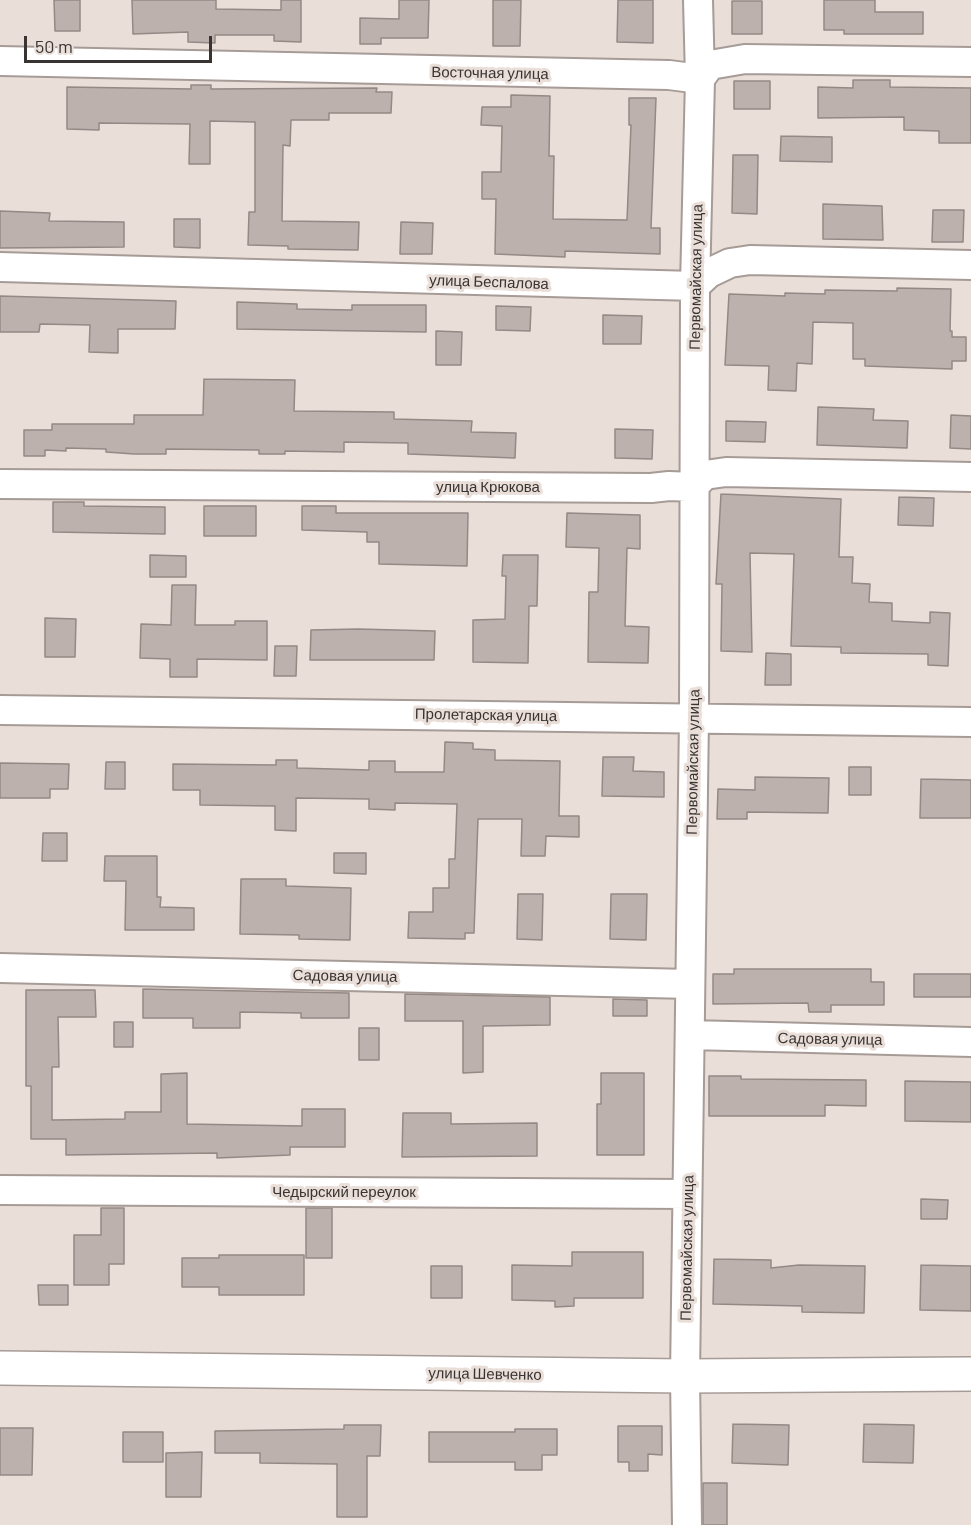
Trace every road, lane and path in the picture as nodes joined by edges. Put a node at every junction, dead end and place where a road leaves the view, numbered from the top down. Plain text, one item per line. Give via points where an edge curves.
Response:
1 (698, 0) edge
2 (0, 61) edge
3 (971, 62) edge
4 (700, 79) junction
5 (971, 265) edge
6 (0, 267) edge
7 (695, 286) junction
8 (971, 477) edge
9 (0, 484) edge
10 (693, 487) junction
11 (0, 711) edge
12 (694, 717) junction
13 (971, 722) edge
14 (0, 968) edge
15 (690, 984) junction
16 (690, 1035) junction
17 (971, 1042) edge
18 (0, 1190) edge
19 (687, 1194) junction
20 (0, 1368) edge
21 (971, 1374) edge
22 (684, 1376) junction
23 (687, 1525) edge

1 - 4 street, Первомайская улица
2 - 4 street, Восточная улица via 669,75
3 - 4 street via 745,58 710,64
4 - 7 street, Первомайская улица
5 - 7 street via 750,260 730,263 709,273
6 - 7 street, улица Беспалова
7 - 10 street, Первомайская улица
8 - 10 street, улица Крюкова via 726,472 705,475
9 - 10 street, улица Крюкова
10 - 12 street, Первомайская улица
11 - 12 street, Пролетарская улица
12 - 13 street, Пролетарская улица
12 - 15 street, Первомайская улица
14 - 15 street, Садовая улица
15 - 16 street, Первомайская улица
16 - 17 street, Садовая улица
16 - 19 street, Первомайская улица
18 - 19 street, Чедырский переулок
19 - 22 street, Первомайская улица
20 - 22 street, улица Шевченко
21 - 22 street, улица Шевченко
22 - 23 street, Первомайская улица

